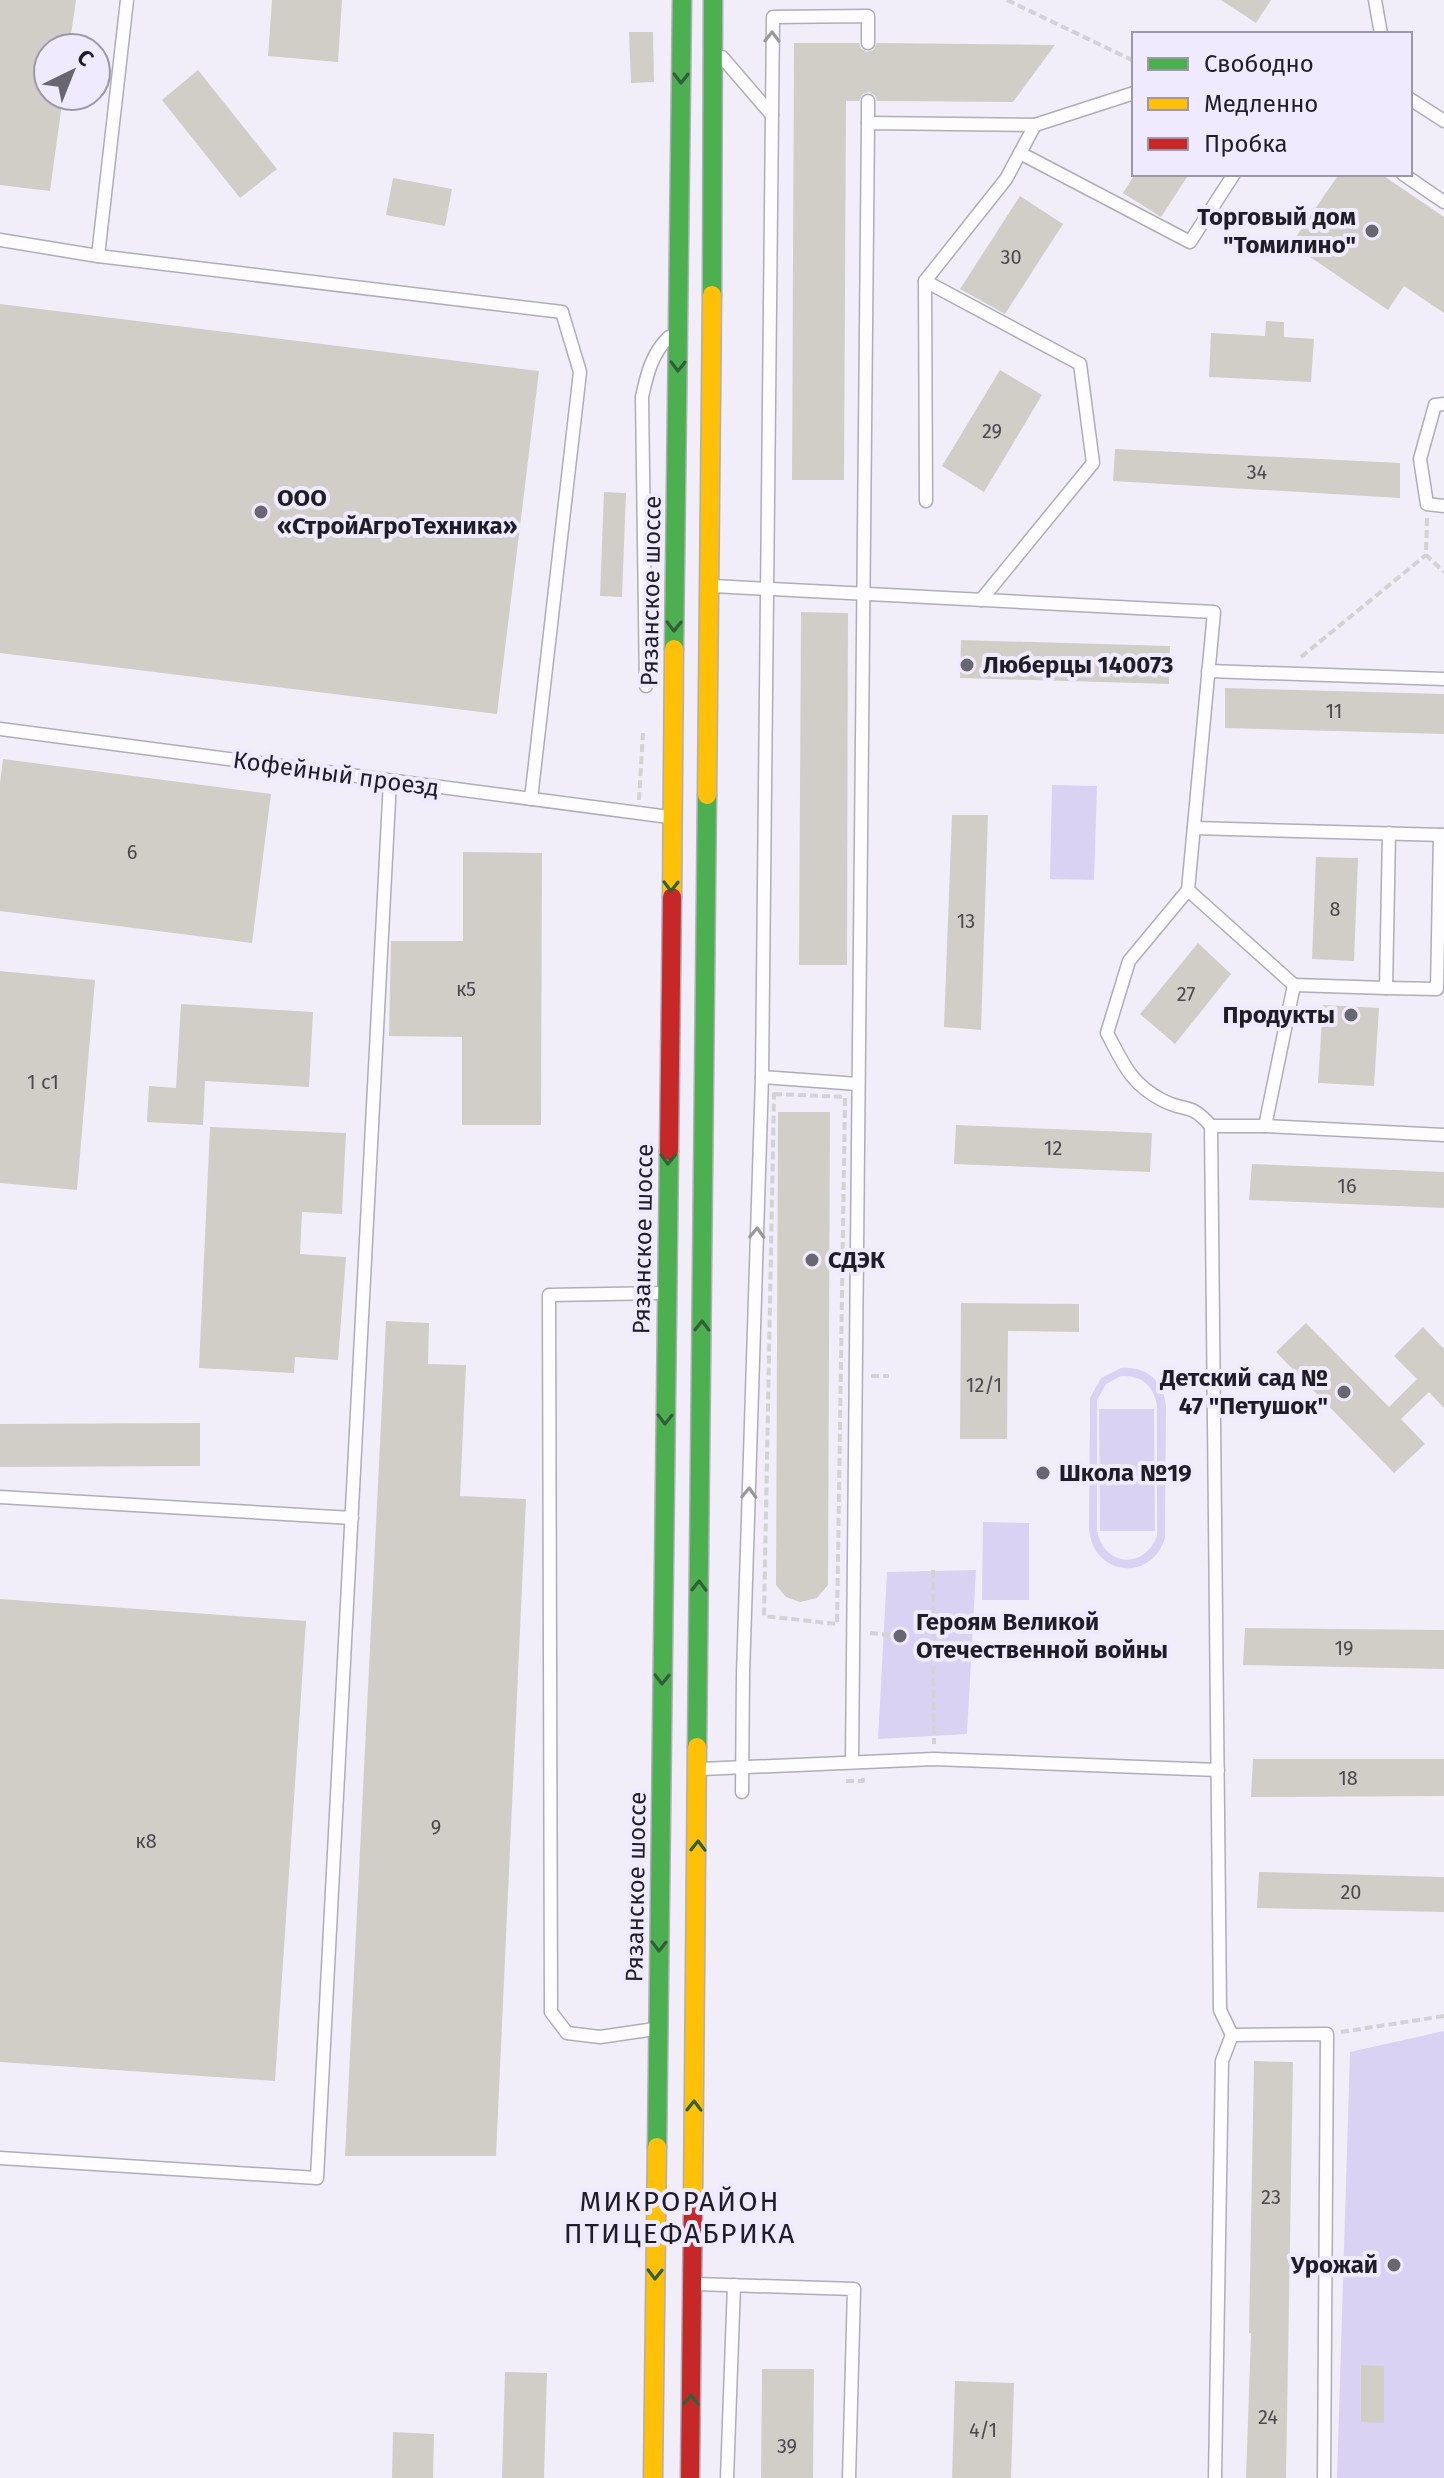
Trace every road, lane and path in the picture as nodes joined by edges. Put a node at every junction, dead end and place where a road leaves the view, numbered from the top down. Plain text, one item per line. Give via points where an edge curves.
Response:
1 (127, 0) edge
2 (682, 0) edge
3 (713, 0) edge
4 (1007, 0) edge
5 (1375, 0) edge
6 (1381, 32) edge
7 (868, 43) dead end
8 (714, 48) junction
9 (1132, 60) edge
10 (1132, 94) edge
11 (1412, 100) edge
12 (868, 101) dead end
13 (772, 115) junction
14 (1444, 121) edge
15 (868, 123) junction
16 (1035, 125) junction
17 (1020, 153) junction
18 (1233, 176) edge
19 (1406, 176) edge
20 (1444, 202) edge
21 (0, 240) edge
22 (98, 256) junction
23 (925, 281) junction
24 (678, 328) junction
25 (1444, 404) edge
26 (926, 501) dead end
27 (1427, 504) junction
28 (1444, 506) edge
29 (1426, 555) junction
30 (1444, 572) edge
31 (710, 586) junction
32 (767, 589) junction
33 (865, 594) junction
34 (981, 600) junction
35 (1208, 671) junction
36 (1281, 672) junction
37 (1444, 679) edge
38 (646, 686) dead end
39 (0, 729) edge
40 (390, 781) junction
41 (531, 799) junction
42 (672, 817) junction
43 (1194, 828) junction
44 (1389, 833) junction
45 (1442, 835) edge
46 (1188, 890) junction
47 (1294, 985) junction
48 (1386, 988) junction
49 (762, 1077) junction
50 (858, 1084) junction
51 (845, 1097) joint
52 (1211, 1126) junction
53 (1265, 1126) junction
54 (1444, 1135) edge
55 (667, 1293) junction
56 (0, 1497) edge
57 (352, 1518) junction
58 (933, 1570) dead end
59 (934, 1759) junction
60 (852, 1762) junction
61 (744, 1767) junction
62 (699, 1769) junction
63 (1218, 1770) junction
64 (742, 1792) dead end
65 (1444, 2016) edge
66 (658, 2028) junction
67 (1327, 2034) junction
68 (1232, 2035) junction
69 (0, 2158) edge
70 (692, 2284) junction
71 (734, 2285) junction
72 (653, 2478) edge
73 (690, 2478) edge
74 (727, 2478) edge
75 (849, 2478) edge
76 (1215, 2478) edge
77 (1324, 2478) edge

1 - 22 lane
2 -> 24 main road, Рязанское шоссе
3 - 8 main road
4 - 9 path
5 - 6 lane
13 -> 7 lane via 773,17 868,16
8 - 13 lane
8 - 31 main road
10 - 16 lane
11 - 14 lane
12 - 15 lane
13 - 32 lane
15 - 16 lane
15 - 33 lane
16 - 17 lane
17 - 18 lane via 1190,242
17 - 23 lane via 1006,179
19 - 20 lane
21 - 22 lane
22 - 41 lane via 562,312 580,372
23 - 26 lane
23 - 34 lane via 1080,364 1093,463
24 - 38 lane via 661,344 642,397
24 -> 42 main road, Рязанское шоссе
25 - 27 lane via 1435,405 1420,459
27 - 28 lane
27 - 29 path
29 - 30 path
29 - 36 path
31 - 32 lane
62 -> 31 main road
32 - 33 lane
32 - 49 lane
33 - 34 lane
33 - 50 lane
34 - 35 lane via 1214,612
35 - 36 lane
35 - 43 lane
36 - 37 lane
39 - 40 lane, Кофейный проезд
40 - 41 lane, Кофейный проезд
40 - 57 lane
41 - 42 lane, Кофейный проезд
42 -> 55 main road, Рязанское шоссе
43 - 44 lane
43 - 46 lane
44 - 45 lane
44 - 48 lane
45 - 48 lane via 1437,989
46 - 47 lane
46 - 52 lane via 1129,961 1107,1033 1132,1079 1164,1101 1196,1110
47 - 48 lane
47 - 53 lane
49 - 50 lane
61 -> 49 lane
50 - 60 lane
51 - 51 path via 840,1454 837,1624 764,1616 774,1094
52 - 53 lane
52 - 63 lane
53 - 54 lane
55 -> 66 main road, Рязанское шоссе
55 - 66 lane via 549,1295 551,2012 567,2033 600,2037
56 - 57 lane
57 - 69 lane via 317,2178
58 - 59 path
59 - 60 lane
59 - 63 lane
60 - 61 lane
61 - 62 lane
61 - 64 lane
70 -> 62 main road
63 - 68 lane via 1220,2010
65 - 67 path
66 -> 72 main road, Рязанское шоссе
67 - 68 lane
67 - 77 lane
68 - 76 lane via 1222,2061
70 - 71 lane
73 -> 70 main road
71 - 74 lane
71 - 75 lane via 854,2289

